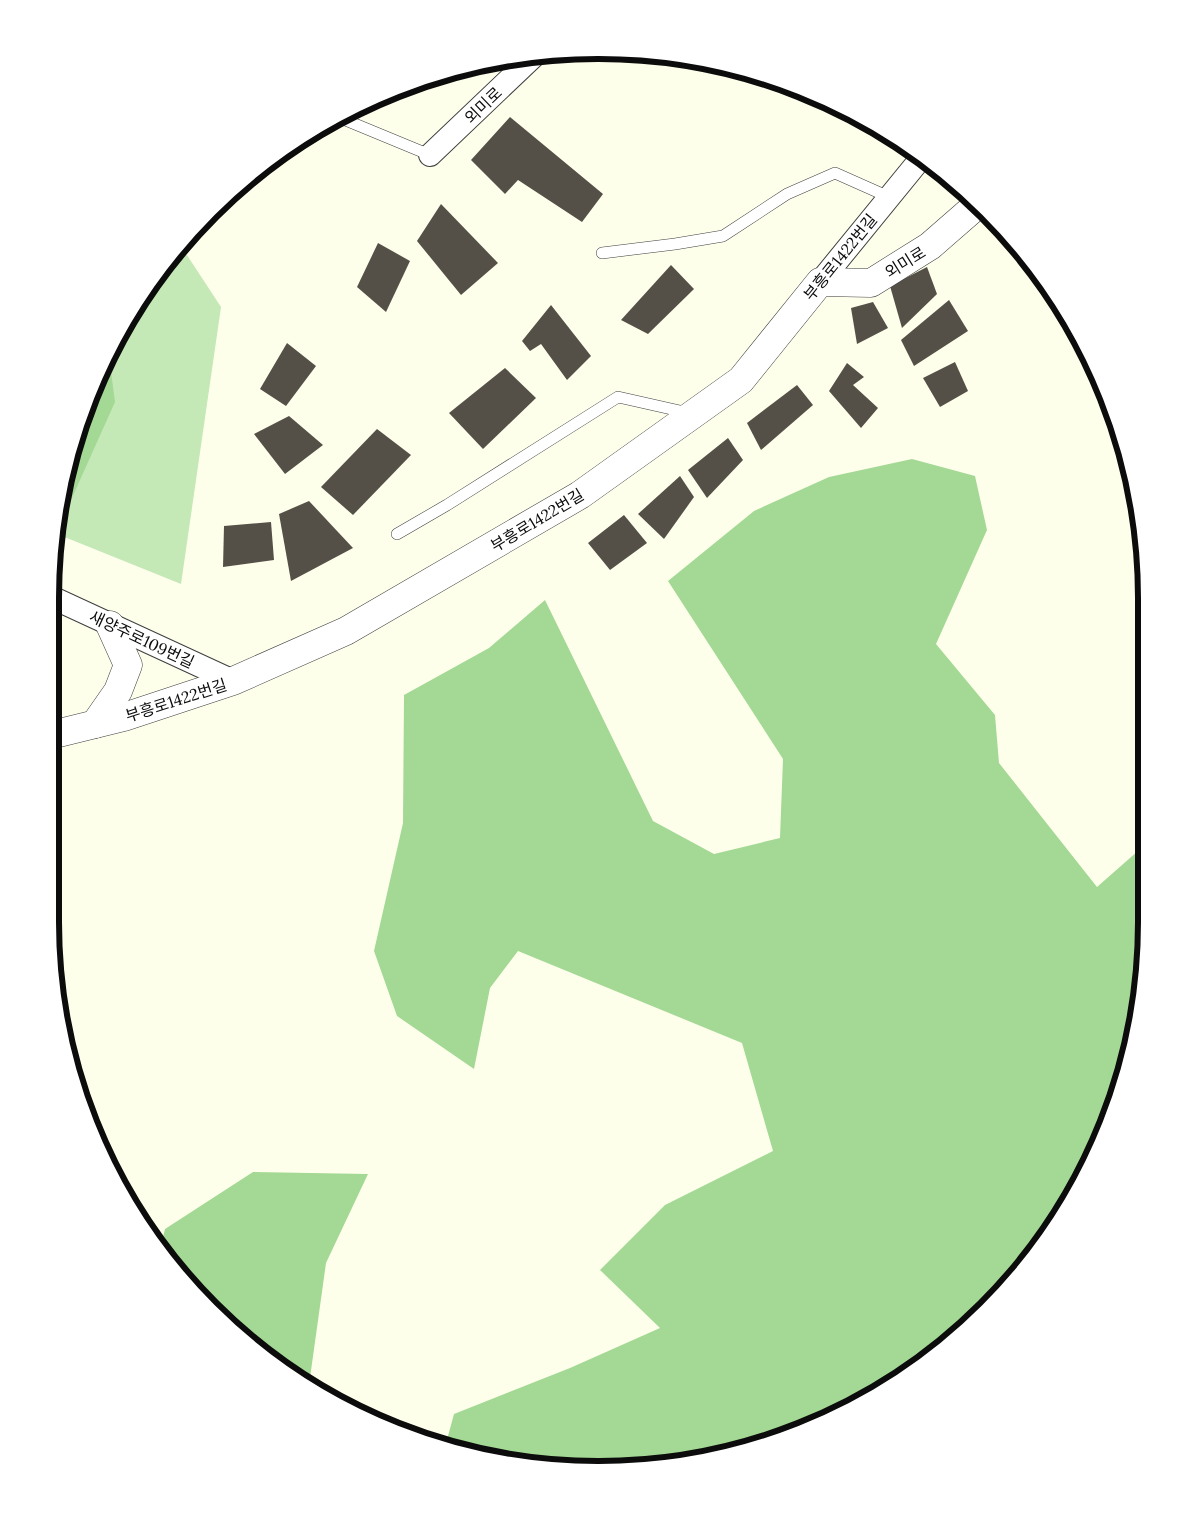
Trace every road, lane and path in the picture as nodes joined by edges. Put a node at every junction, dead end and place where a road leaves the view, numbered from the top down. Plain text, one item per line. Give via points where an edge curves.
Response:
1 (526, 63) edge
2 (347, 121) edge
3 (430, 155) joint
4 (917, 163) edge
5 (889, 197) junction
6 (972, 209) edge
7 (602, 254) dead end
8 (820, 282) junction
9 (694, 414) junction
10 (397, 534) dead end
11 (59, 601) edge
12 (110, 625) junction
13 (233, 681) junction
14 (95, 724) junction
15 (59, 732) edge

1 - 3 street, 외미로
2 - 3 lane
4 - 5 street, 부흥로1422번길
5 - 7 lane via 835,173 787,194 722,236
5 - 8 street, 부흥로1422번길
6 - 8 street, 외미로 via 930,246 872,283
8 - 9 street, 부흥로1422번길 via 741,380
9 - 10 lane via 618,397
9 - 13 street, 부흥로1422번길 via 580,495 379,612 346,631
11 - 12 street, 새양주로109번길
12 - 13 street, 새양주로109번길
12 - 14 street via 128,665 118,691
13 - 14 street, 부흥로1422번길 via 124,718
14 - 15 street, 부흥로1422번길

